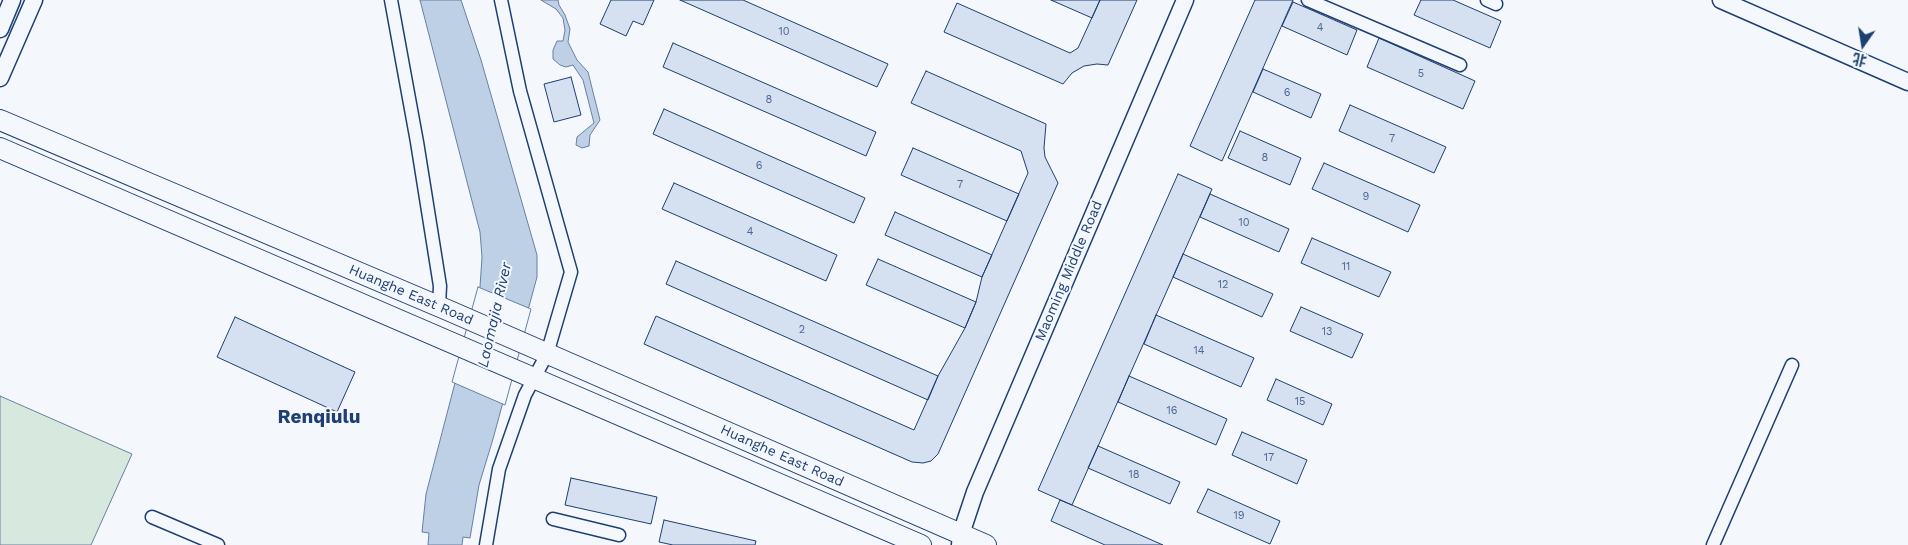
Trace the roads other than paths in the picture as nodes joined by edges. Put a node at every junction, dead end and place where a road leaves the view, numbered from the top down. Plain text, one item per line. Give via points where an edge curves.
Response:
1 (12, 0) edge
2 (34, 0) edge
3 (391, 0) edge
4 (501, 0) edge
5 (1185, 0) edge
6 (1308, 0) edge
7 (1721, 0) edge
8 (0, 29) edge
9 (1460, 65) dead end
10 (0, 78) edge
11 (1908, 82) edge
12 (0, 120) edge
13 (0, 148) edge
14 (446, 309) junction
15 (541, 351) junction
16 (1792, 365) dead end
17 (529, 376) junction
18 (152, 517) dead end
19 (553, 519) dead end
20 (619, 535) dead end
21 (960, 540) edge
22 (218, 545) edge
23 (486, 545) edge
24 (921, 545) edge
25 (986, 545) edge
26 (1712, 545) edge

1 - 8 street
2 - 10 street
3 - 14 street
4 - 15 street via 520,91 571,272
5 - 21 street, Maoming Middle Road via 975,492
6 - 9 street
7 - 11 street
12 - 14 main road, Huanghe East Road
13 - 17 main road, Huanghe East Road
14 - 15 main road, Huanghe East Road
15 - 17 street
15 - 21 main road, Huanghe East Road
16 - 26 street
17 - 23 street via 499,469
17 - 24 main road, Huanghe East Road
18 - 22 street
19 - 20 street
21 - 25 main road, Huanghe East Road

